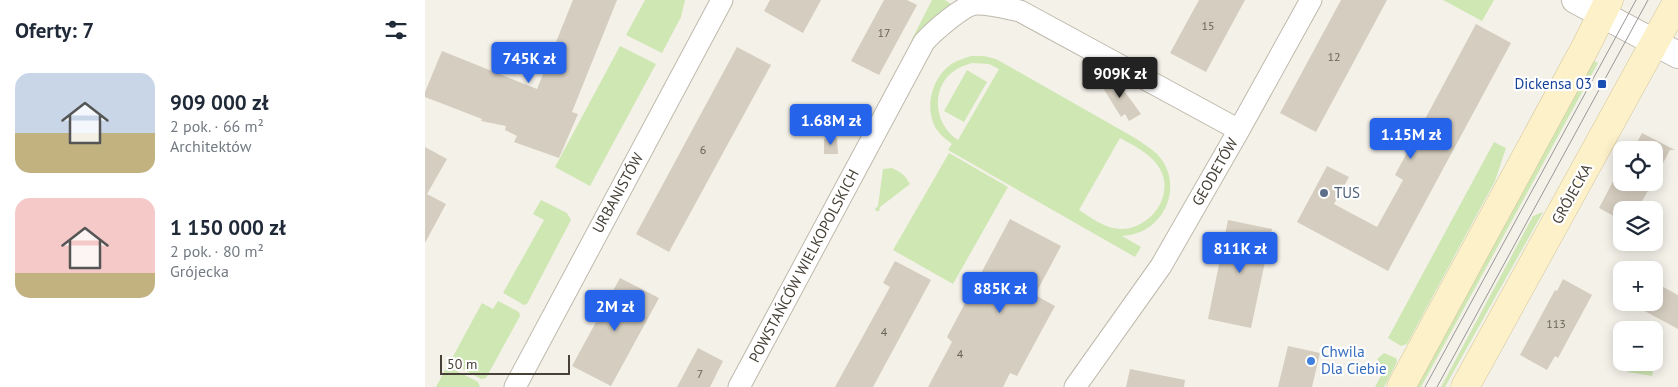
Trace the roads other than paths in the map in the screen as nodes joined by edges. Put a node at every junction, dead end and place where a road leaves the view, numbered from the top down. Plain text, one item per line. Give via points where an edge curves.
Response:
1 (722, 0) edge
2 (1311, 0) edge
3 (1575, 0) edge
4 (1678, 0) edge
5 (1605, 7) edge
6 (1666, 49) edge
7 (1239, 130) junction
8 (515, 387) edge
9 (739, 387) edge
10 (1075, 387) edge
11 (1401, 387) edge
12 (1465, 387) edge

1 - 8 street, URBANISTÓW
2 - 7 street, GEODETÓW
3 - 5 street
4 - 6 main road, GRÓJECKA
5 - 6 street
5 - 11 main road
6 - 12 main road, GRÓJECKA
7 - 9 street, POWSTAŃCÓW WIELKOPOLSKICH via 1020,11 975,4 924,42
7 - 10 street, GEODETÓW via 1161,266

